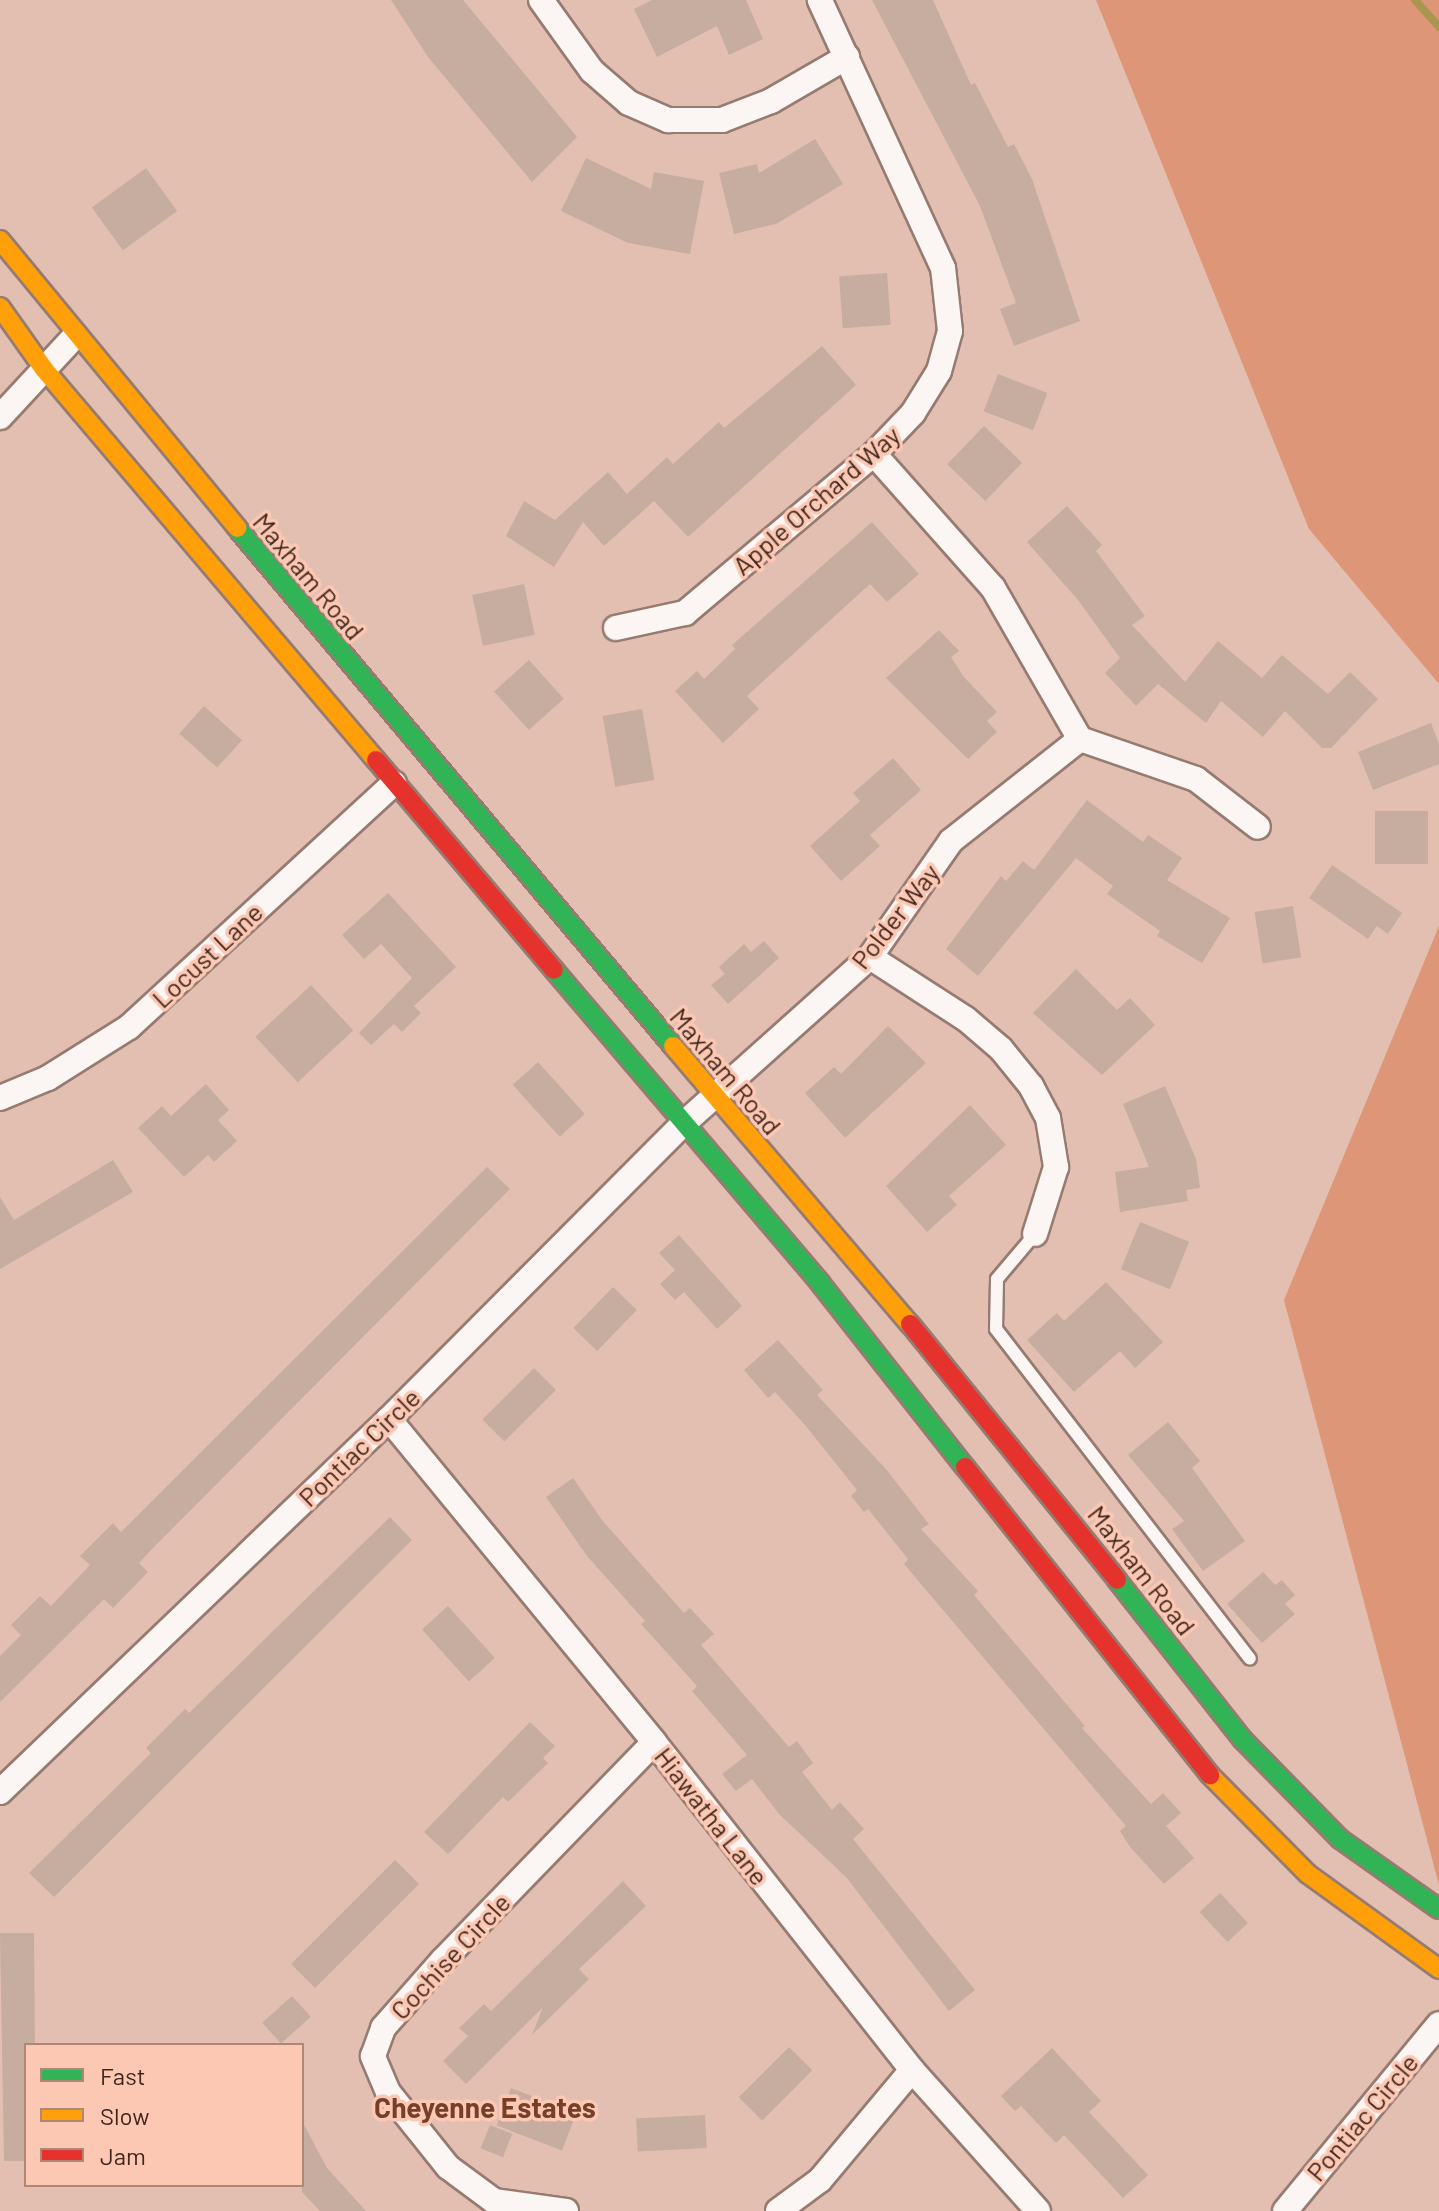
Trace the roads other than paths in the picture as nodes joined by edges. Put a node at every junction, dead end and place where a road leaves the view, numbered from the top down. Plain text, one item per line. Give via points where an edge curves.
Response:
1 (541, 0) edge
2 (820, 0) edge
3 (847, 57) junction
4 (0, 240) edge
5 (0, 307) edge
6 (75, 336) junction
7 (44, 369) junction
8 (0, 417) edge
9 (874, 454) junction
10 (616, 628) dead end
11 (1080, 739) junction
12 (394, 783) junction
13 (1258, 827) dead end
14 (870, 957) junction
15 (712, 1096) junction
16 (0, 1098) edge
17 (682, 1125) junction
18 (1035, 1234) joint
19 (389, 1419) junction
20 (1250, 1659) dead end
21 (654, 1742) junction
22 (0, 1792) edge
23 (1439, 1909) edge
24 (1439, 1969) edge
25 (1439, 2024) edge
26 (912, 2070) junction
27 (566, 2211) edge
28 (778, 2211) edge
29 (1038, 2211) edge
30 (1285, 2211) edge

1 - 3 street via 592,71 629,103 668,120 722,120 771,101
2 - 3 street, Apple Orchard Way
3 - 9 street, Apple Orchard Way via 943,268 949,302 950,331 939,371 913,413
4 - 6 main road, Maxham Road
5 - 7 main road
6 - 7 street
6 - 15 main road, Maxham Road
7 - 8 street
7 - 12 main road
9 - 10 street, Apple Orchard Way via 685,613
9 - 11 street via 993,588
11 - 13 street via 1196,779
11 - 14 street, Polder Way via 951,841
12 - 16 street, Locust Lane via 129,1027 48,1078
12 - 17 main road
14 - 15 street, Polder Way
14 - 18 street via 966,1019 1001,1049 1031,1086 1048,1118 1056,1167
15 - 17 street, Pontiac Circle
15 - 23 main road, Maxham Road via 971,1395 1243,1740 1340,1839
17 - 19 street, Pontiac Circle
17 - 24 main road via 820,1283 1226,1796 1308,1874
18 - 20 lane via 997,1279 996,1329
19 - 21 street, Hiawatha Lane
19 - 22 street, Pontiac Circle
21 - 26 street, Hiawatha Lane
21 - 27 street, Cochise Circle via 443,1960 383,2028 373,2056 388,2092 448,2167 494,2201
25 - 30 street, Pontiac Circle
26 - 28 street via 820,2180
26 - 29 street, Hiawatha Lane

